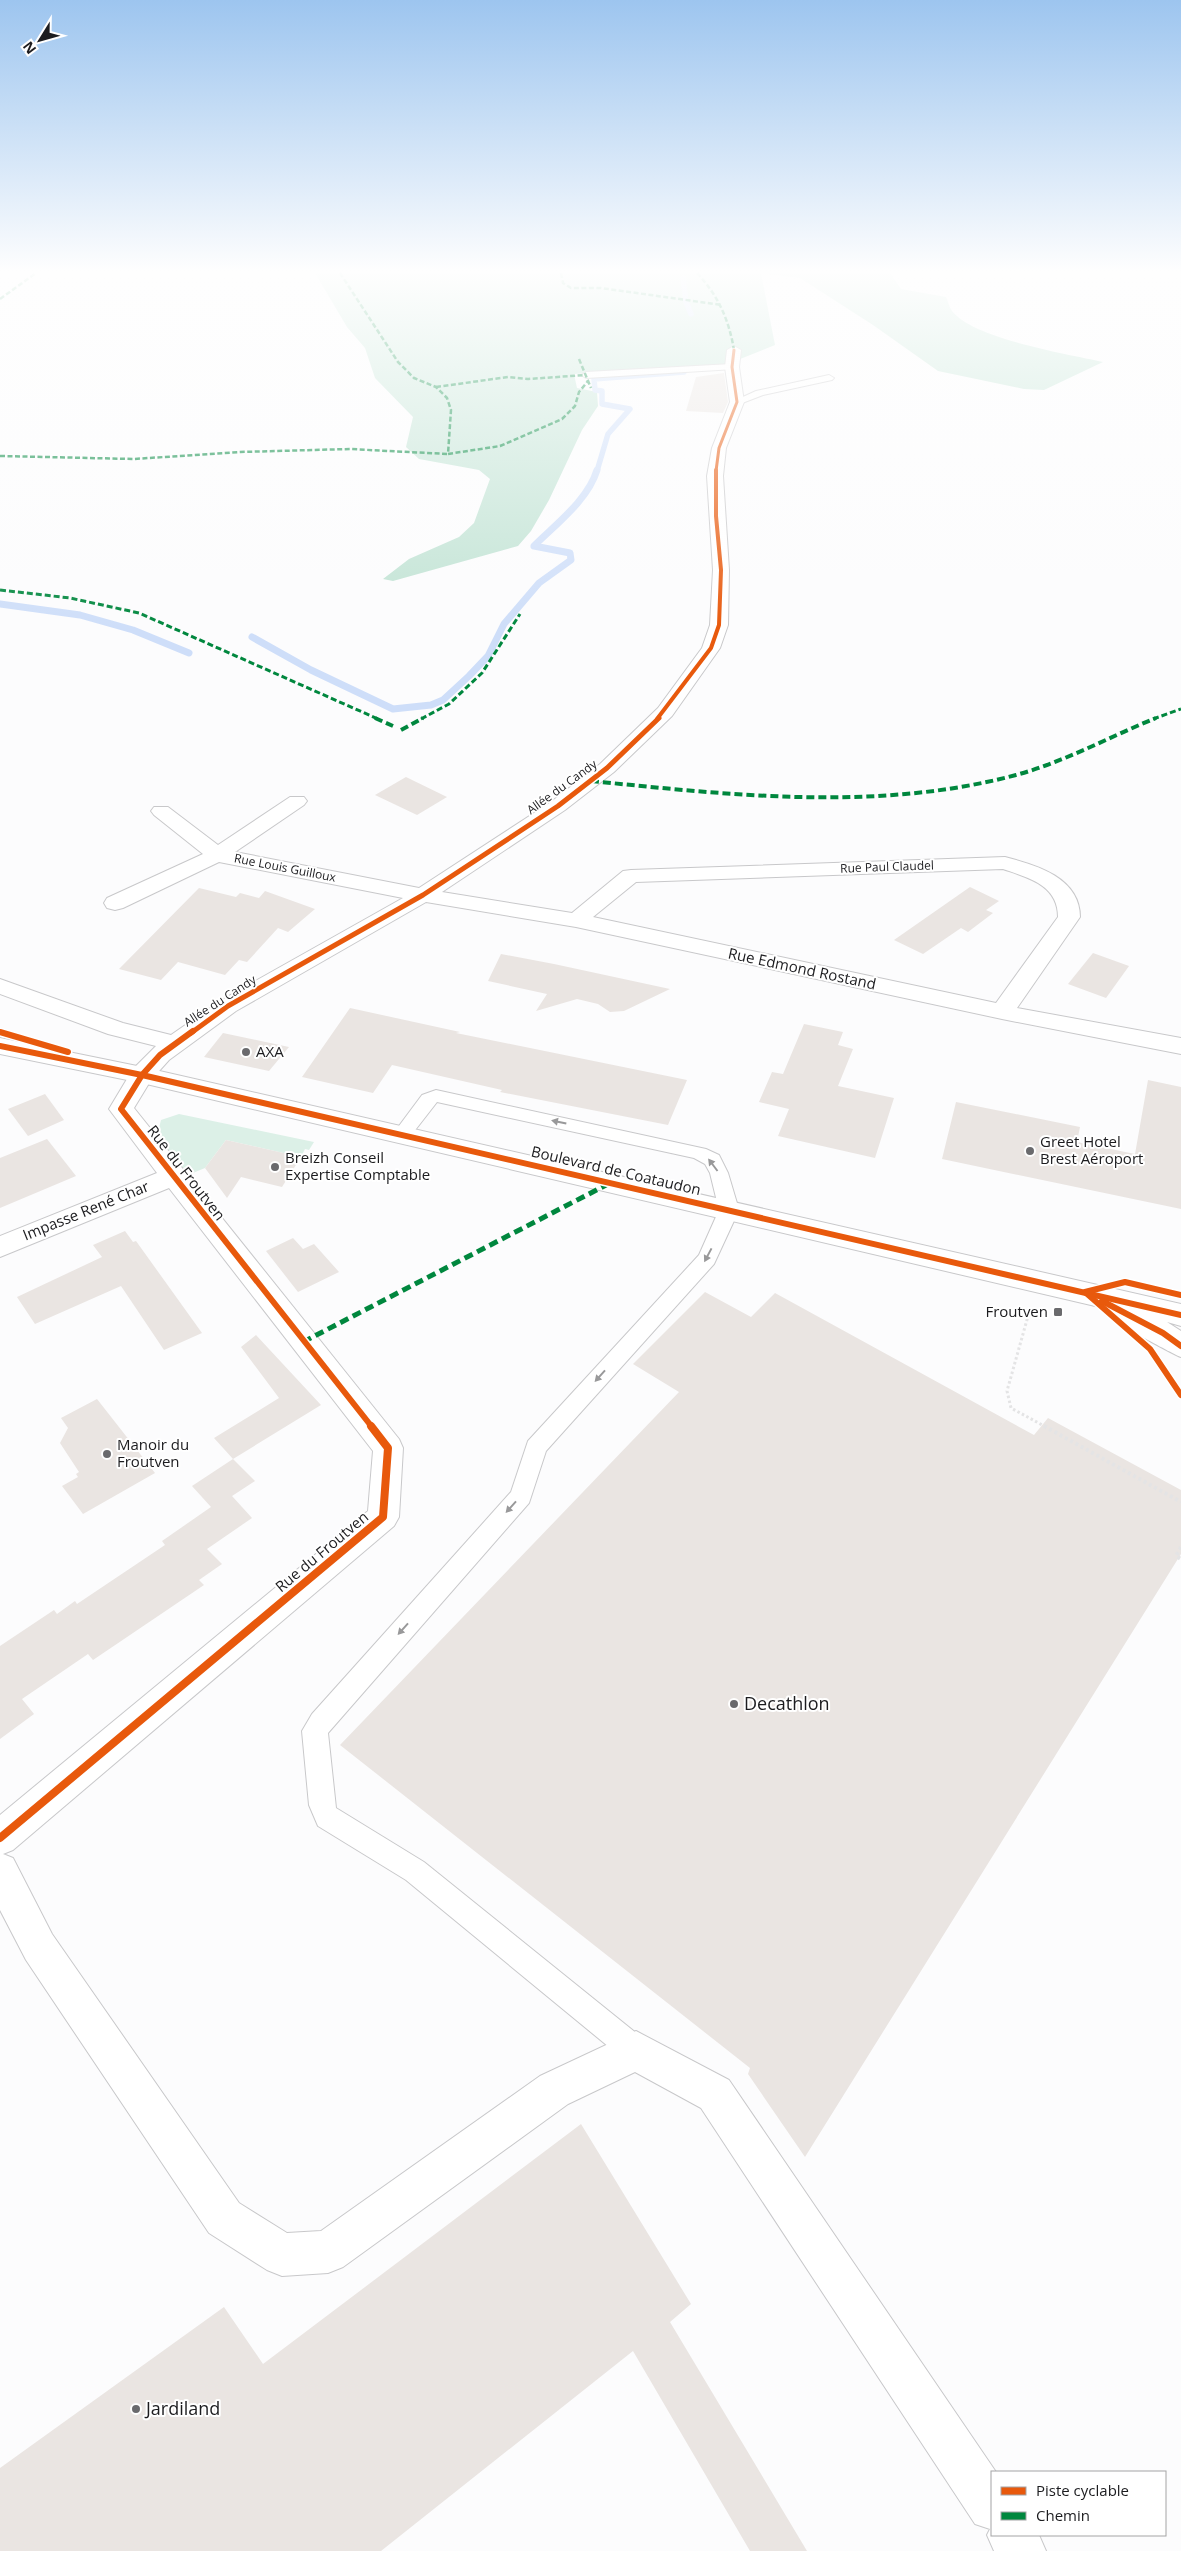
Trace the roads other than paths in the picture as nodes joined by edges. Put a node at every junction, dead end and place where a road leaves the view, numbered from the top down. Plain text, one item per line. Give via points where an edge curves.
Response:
1 (736, 392) edge
2 (764, 392) edge
3 (737, 402) junction
4 (296, 801) dead end
5 (161, 811) dead end
6 (217, 855) junction
7 (423, 895) junction
8 (115, 903) dead end
9 (576, 920) junction
10 (0, 986) edge
11 (1002, 1012) junction
12 (0, 1032) edge
13 (176, 1044) junction
14 (0, 1046) edge
15 (1181, 1046) edge
16 (142, 1075) junction
17 (402, 1134) junction
18 (172, 1177) junction
19 (729, 1210) junction
20 (0, 1247) edge
21 (1085, 1292) junction
22 (1181, 1315) edge
23 (1181, 1346) edge
24 (0, 1838) edge
25 (0, 1871) edge
26 (636, 2051) junction
27 (991, 2506) edge
28 (1012, 2536) edge
29 (1022, 2551) edge

1 - 3 street, Allée du Candy
2 - 3 lane
3 - 7 street, Allée du Candy via 719,448 715,476 721,570 719,625 711,648 665,712 607,768 558,806
4 - 6 street
5 - 6 street, Rue Louis Guilloux
6 - 7 street, Rue Louis Guilloux
6 - 8 street
7 - 9 street, Rue Edmond Rostand
7 - 13 street, Allée du Candy via 228,1006
9 - 11 street, Rue Edmond Rostand
9 - 11 street, Rue Paul Claudel via 632,876 1005,863 1044,877 1064,894 1071,906 1068,917
10 - 13 street via 116,1029
11 - 15 street, Rue Edmond Rostand
12 - 16 street
13 - 16 street, Allée du Candy via 160,1055
14 - 16 street
16 - 17 street, Boulevard de Coataudon
16 - 18 street, Rue du Froutven via 121,1110
17 - 19 street, Boulevard de Coataudon
19 -> 17 lane via 719,1173 712,1160 699,1153 436,1096 428,1099
18 - 20 street, Impasse René Char
18 - 24 street, Rue du Froutven via 388,1448 383,1517
19 - 21 street, Boulevard de Coataudon
19 -> 26 lane via 707,1260 536,1447 521,1496 315,1731 322,1805 327,1817 415,1872
21 - 22 street, Boulevard de Coataudon
21 - 23 street, Boulevard de Coataudon via 1163,1332
25 - 26 street via 39,1947 224,2218 282,2255 328,2252 554,2090
26 - 27 street via 715,2094
28 - 29 street

